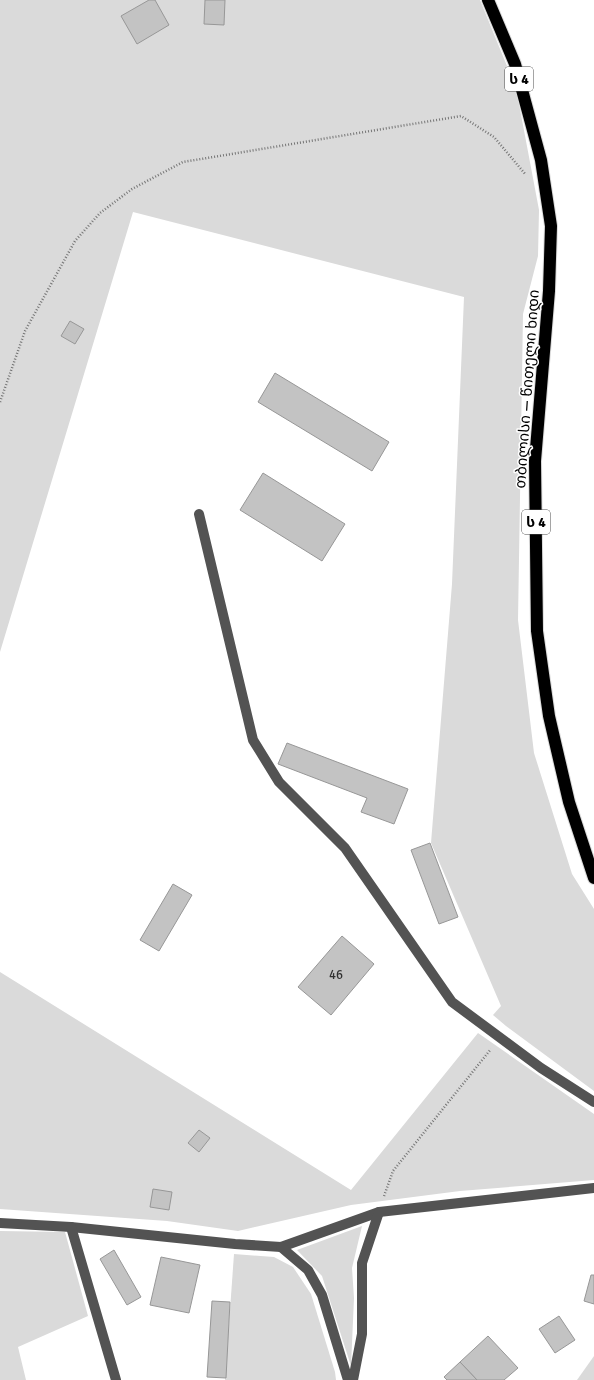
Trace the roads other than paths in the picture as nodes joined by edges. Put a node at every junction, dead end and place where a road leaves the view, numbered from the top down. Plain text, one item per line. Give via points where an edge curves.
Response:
1 (488, 0) edge
2 (199, 514) dead end
3 (594, 878) edge
4 (594, 1102) edge
5 (594, 1188) edge
6 (379, 1212) junction
7 (0, 1223) edge
8 (71, 1226) junction
9 (281, 1247) junction
10 (116, 1380) edge
11 (348, 1380) edge
12 (353, 1380) edge

1 - 3 highway, თბილისი — წითელი ხიდი / ს 4 via 515,64 541,160 551,226 549,291 535,461 537,631 549,716 568,802
2 - 4 street via 253,740 279,782 345,848 452,1002 541,1068
5 - 6 street
6 - 9 street
6 - 12 street via 362,1263 362,1334
7 - 8 street
8 - 9 street
8 - 10 street
9 - 11 street via 308,1270 322,1295

